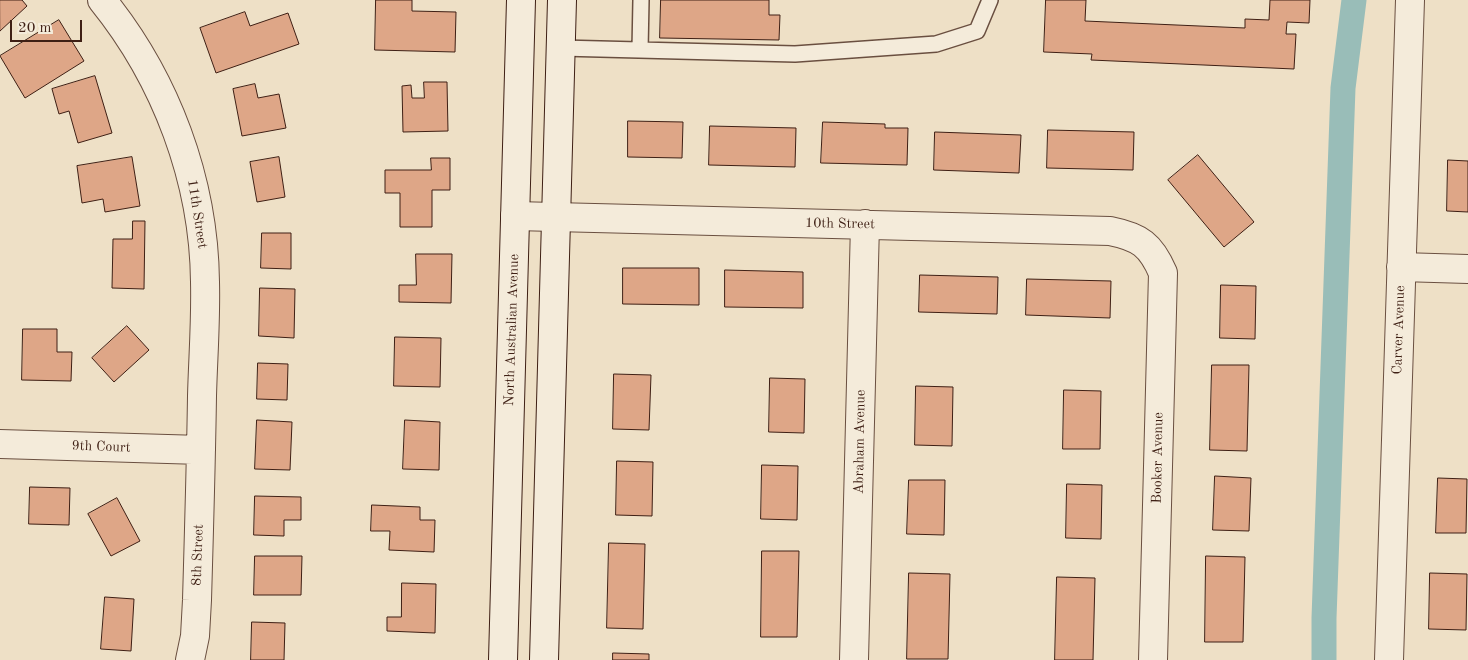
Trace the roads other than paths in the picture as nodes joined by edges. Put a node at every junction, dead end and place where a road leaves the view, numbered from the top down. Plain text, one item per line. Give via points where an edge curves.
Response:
1 (102, 0) edge
2 (521, 0) edge
3 (562, 0) edge
4 (641, 0) edge
5 (990, 0) edge
6 (1410, 0) edge
7 (561, 48) junction
8 (640, 50) junction
9 (515, 216) junction
10 (557, 217) junction
11 (865, 224) junction
12 (1156, 257) joint
13 (1401, 267) junction
14 (1468, 269) edge
15 (0, 444) edge
16 (201, 450) junction
17 (190, 660) edge
18 (503, 660) edge
19 (544, 660) edge
20 (854, 660) edge
21 (1153, 660) edge
22 (1389, 660) edge

1 - 16 street, 11th Street via 136,48 163,98 178,133 194,187 201,224 205,281
2 - 9 street, North Australian Avenue
3 - 7 street
4 - 8 lane
5 - 8 lane via 977,31 936,44 795,54
6 - 13 street, Carver Avenue
7 - 8 lane
7 - 10 street
9 - 10 street, 10th Street
9 - 18 street, North Australian Avenue
10 - 11 street, 10th Street
10 - 19 street
11 - 12 street, 10th Street via 1110,231 1128,235 1144,244
11 - 20 street, Abraham Avenue
12 - 21 street, Booker Avenue via 1163,273
13 - 14 street
13 - 22 street, Carver Avenue
15 - 16 street, 9th Court
16 - 17 street, 8th Street via 197,600

